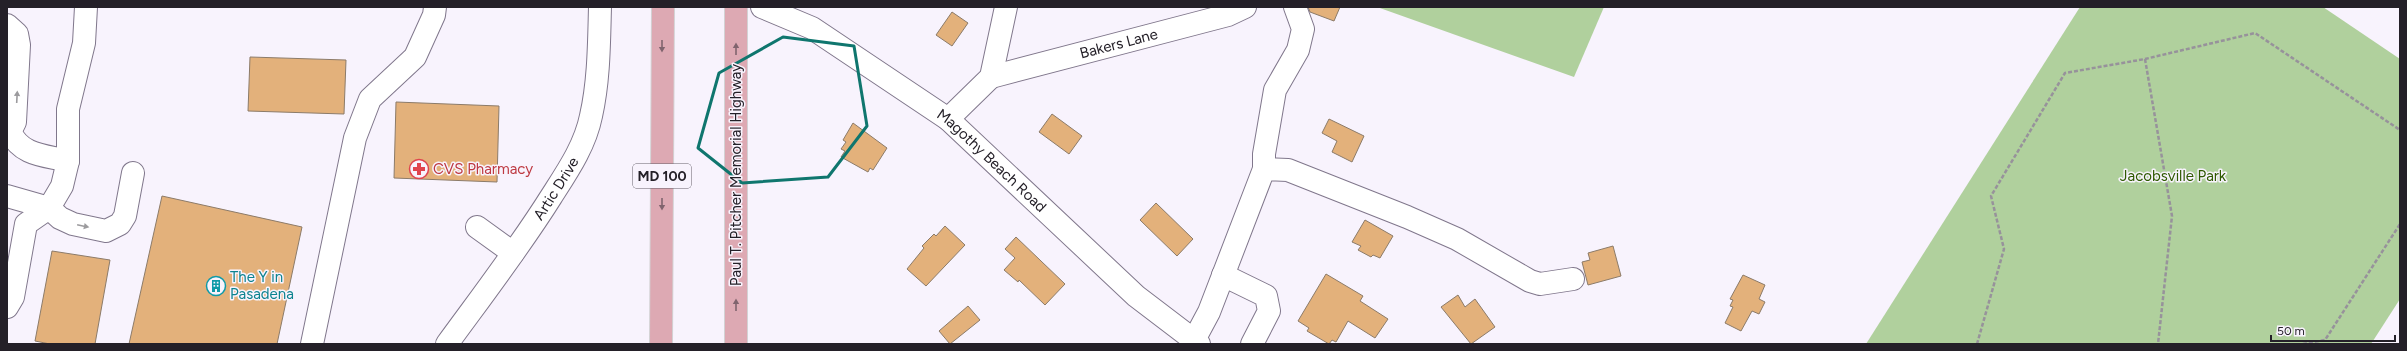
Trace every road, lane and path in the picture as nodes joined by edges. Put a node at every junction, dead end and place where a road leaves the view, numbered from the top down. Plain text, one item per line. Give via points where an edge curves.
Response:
1 (86, 7) edge
2 (435, 7) edge
3 (600, 7) edge
4 (663, 7) edge
5 (736, 7) edge
6 (762, 7) edge
7 (1006, 7) edge
8 (1245, 7) edge
9 (1295, 7) edge
10 (7, 25) edge
11 (2144, 59) junction
12 (990, 77) junction
13 (948, 119) junction
14 (2400, 130) edge
15 (9, 132) edge
16 (68, 161) junction
17 (1264, 169) junction
18 (133, 173) dead end
19 (7, 196) edge
20 (49, 208) junction
21 (2400, 224) edge
22 (477, 226) dead end
23 (513, 253) junction
24 (1223, 275) junction
25 (1573, 279) dead end
26 (7, 307) edge
27 (1196, 342) edge
28 (312, 344) edge
29 (447, 344) edge
30 (661, 344) edge
31 (736, 344) edge
32 (1252, 344) edge
33 (1977, 344) edge
34 (2158, 344) edge
35 (2303, 344) edge

1 - 16 street via 84,43 68,109
2 - 28 street via 434,15 415,57 370,99 355,138
3 - 23 street, Artic Drive via 597,75 591,117 571,165
4 -> 30 main road, MD 100
31 -> 5 main road, Paul T. Pitcher Memorial Highway
6 - 13 street, Magothy Beach Road via 812,28
7 - 12 street
8 - 12 street, Bakers Lane via 1228,15
9 - 17 street via 1303,29 1298,50 1275,90 1264,154
15 -> 10 street via 15,122 19,45 17,34
11 - 14 path via 2255,33
11 - 33 path via 2065,73 1991,196 2004,249
11 - 34 path via 2172,216
12 - 13 street
13 - 27 street, Magothy Beach Road via 1136,296
15 - 16 street via 24,150
16 - 20 street via 62,186
17 - 24 street
17 - 25 street via 1288,170 1408,217 1458,239 1530,281 1540,284
20 -> 18 street via 60,218 73,224 106,231 114,229 125,216
19 - 20 street
20 - 26 street via 26,224 13,297
21 - 35 path via 2325,340
22 - 23 street
23 - 29 street, Artic Drive
24 - 27 street
24 - 32 street via 1266,296 1269,311

